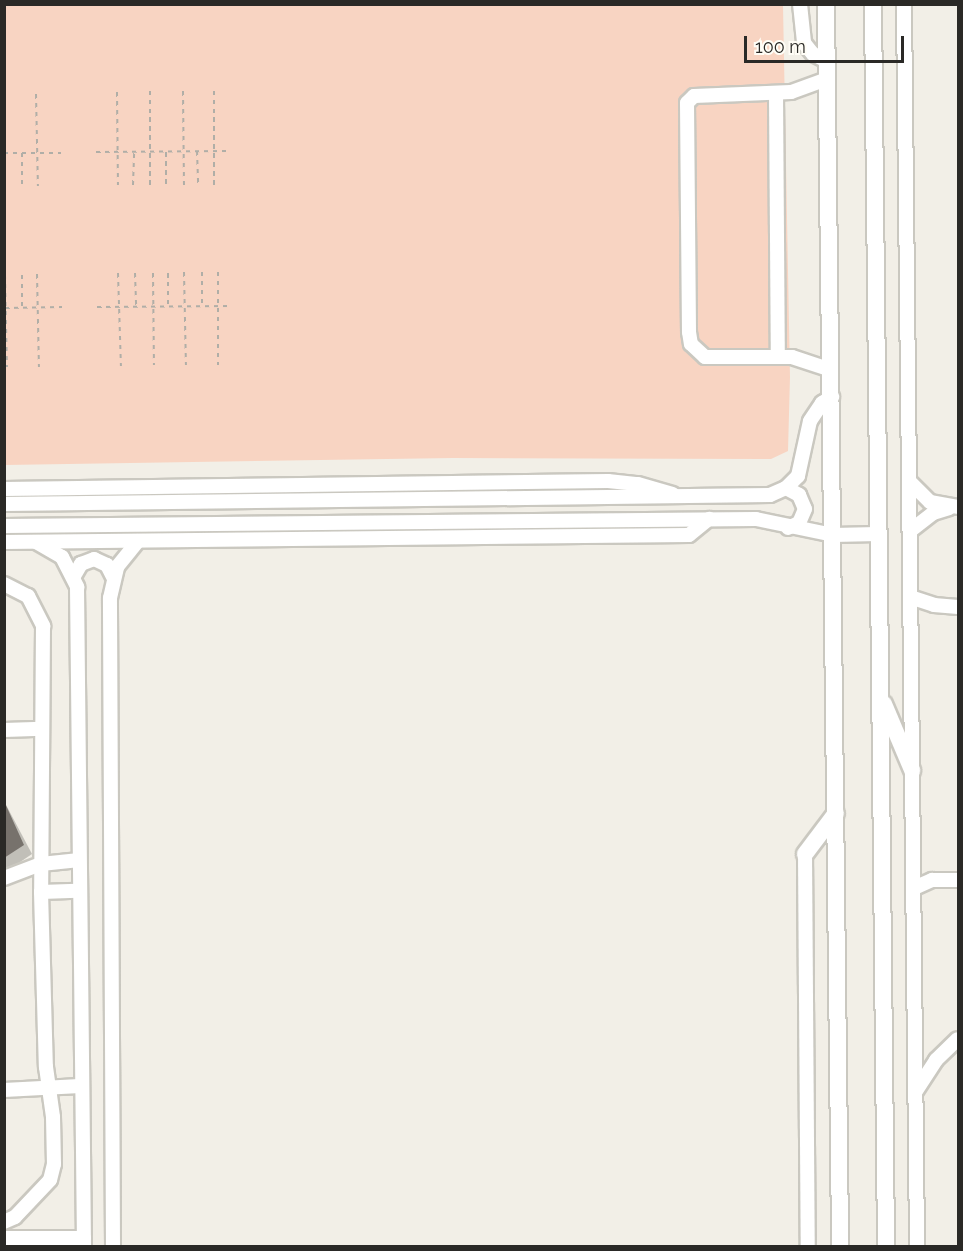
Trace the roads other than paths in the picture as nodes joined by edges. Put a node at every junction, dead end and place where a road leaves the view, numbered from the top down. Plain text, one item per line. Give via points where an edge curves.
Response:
1 (800, 4) edge
2 (826, 4) edge
3 (873, 4) edge
4 (904, 4) edge
5 (827, 61) junction
6 (827, 78) junction
7 (776, 94) junction
8 (778, 356) junction
9 (831, 370) junction
10 (832, 397) junction
11 (910, 482) junction
12 (786, 488) junction
13 (4, 489) edge
14 (680, 498) junction
15 (4, 504) edge
16 (955, 507) edge
17 (709, 519) junction
18 (366, 522) junction
19 (4, 526) edge
20 (788, 528) junction
21 (910, 531) junction
22 (878, 534) junction
23 (833, 535) junction
24 (349, 538) junction
25 (138, 541) junction
26 (4, 542) edge
27 (36, 542) junction
28 (74, 576) junction
29 (113, 577) junction
30 (4, 584) edge
31 (910, 597) junction
32 (958, 607) edge
33 (881, 697) junction
34 (42, 729) junction
35 (4, 730) edge
36 (912, 770) junction
37 (836, 813) junction
38 (805, 854) joint
39 (77, 860) junction
40 (41, 864) junction
41 (4, 878) edge
42 (958, 880) edge
43 (914, 888) junction
44 (77, 891) junction
45 (41, 892) junction
46 (958, 1039) edge
47 (80, 1086) junction
48 (48, 1088) junction
49 (4, 1090) edge
50 (915, 1093) junction
51 (4, 1221) edge
52 (6, 1241) edge
53 (23, 1242) edge
54 (84, 1242) edge
55 (113, 1246) edge
56 (808, 1246) edge
57 (840, 1246) edge
58 (886, 1246) edge
59 (917, 1246) edge

1 - 5 street via 804,43 813,54
2 - 5 main road
3 - 22 main road
4 - 11 street
5 - 6 main road
6 - 7 street
6 - 9 main road
7 - 8 street
7 - 8 street via 699,96 687,103 689,338 700,354 711,358
8 - 9 street via 806,360
9 - 10 main road
10 - 12 street via 822,402 810,421 803,466
10 - 23 main road
11 - 16 street via 930,502
11 - 21 street
12 - 14 street via 756,497
12 - 20 street via 800,495 805,509 799,523
13 - 14 street via 608,481 638,484
14 - 15 street
16 - 21 street via 933,513
17 - 18 street
17 - 20 street via 756,519
17 - 24 street via 689,535
18 - 19 street
18 - 24 street
20 - 23 street
21 - 31 street
22 - 23 street
22 - 33 main road
23 - 37 main road
24 - 25 street
25 - 27 street
25 - 29 street via 123,557
26 - 27 street
27 - 28 street via 62,557
28 - 29 street via 81,564 94,559 107,565
28 - 39 street
29 - 55 street via 109,855
30 - 34 street via 28,596 40,615
31 - 32 street
31 - 36 street
33 - 36 main road
33 - 58 main road
34 - 35 street
34 - 40 street
36 - 43 street
37 - 38 main road
37 - 57 main road
38 - 56 street
39 - 40 street
39 - 44 street
40 - 41 street
40 - 45 street
42 - 43 street via 932,880
43 - 50 street
44 - 45 street
44 - 47 street
45 - 48 street
46 - 50 street via 928,1070
47 - 48 street
47 - 54 street
48 - 49 street
48 - 51 street via 53,1117 52,1175 15,1217
50 - 59 street
52 - 53 street
53 - 54 street

